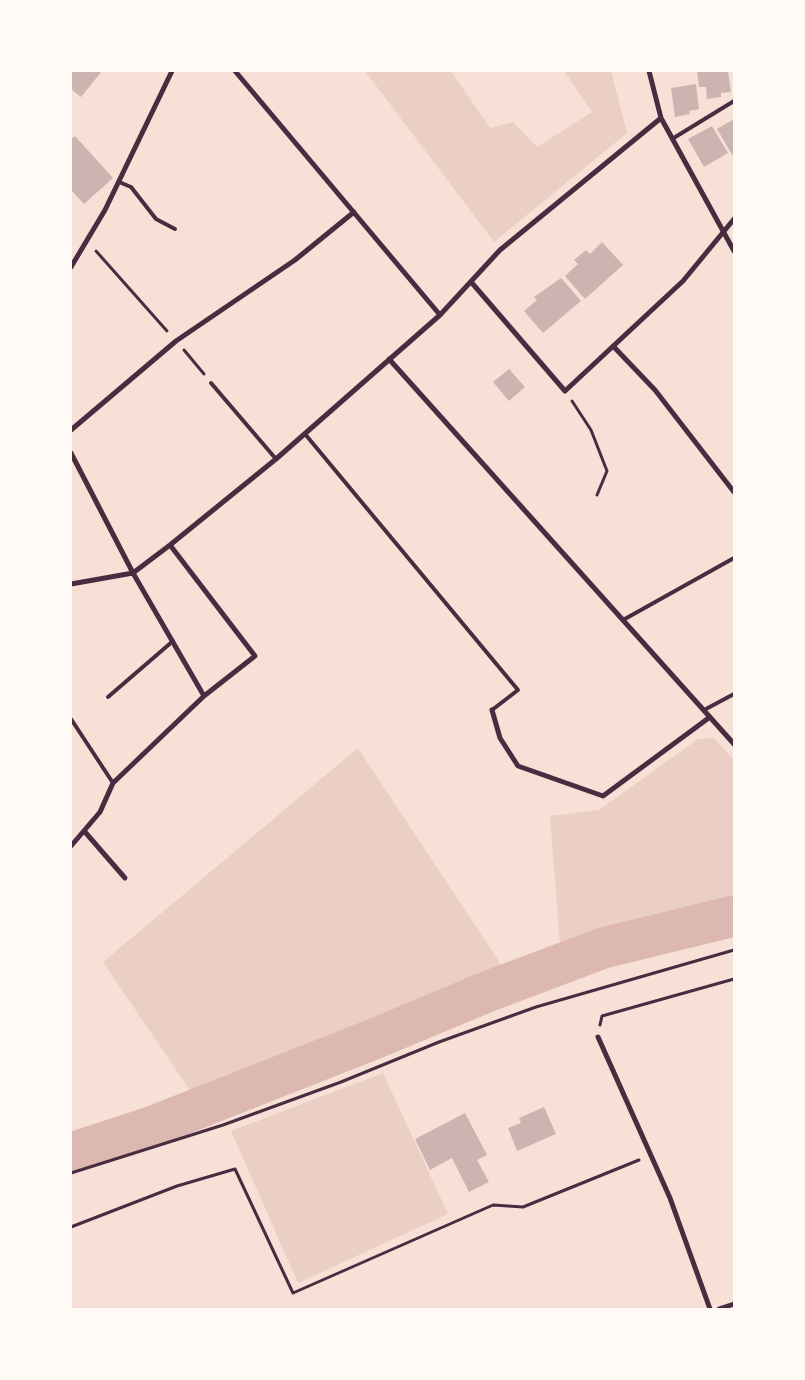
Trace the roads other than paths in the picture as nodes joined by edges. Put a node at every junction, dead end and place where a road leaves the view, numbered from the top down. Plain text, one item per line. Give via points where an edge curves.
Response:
1 (172, 71) edge
2 (235, 71) edge
3 (649, 71) edge
4 (734, 101) edge
5 (661, 118) junction
6 (672, 139) junction
7 (119, 182) junction
8 (354, 212) junction
9 (734, 219) edge
10 (175, 229) dead end
11 (722, 234) junction
12 (734, 252) edge
13 (71, 267) edge
14 (472, 283) junction
15 (440, 315) junction
16 (613, 346) junction
17 (389, 359) junction
18 (211, 383) road end
19 (71, 430) edge
20 (305, 434) junction
21 (71, 453) edge
22 (276, 459) junction
23 (734, 492) edge
24 (170, 545) junction
25 (734, 558) edge
26 (133, 573) junction
27 (71, 584) edge
28 (622, 620) junction
29 (174, 640) junction
30 (734, 694) edge
31 (204, 696) junction
32 (108, 697) dead end
33 (492, 710) joint
34 (704, 710) junction
35 (710, 718) junction
36 (71, 719) edge
37 (734, 744) edge
38 (113, 783) junction
39 (85, 832) junction
40 (71, 846) edge
41 (125, 878) dead end
42 (598, 1037) road end
43 (734, 1304) edge
44 (710, 1309) edge
45 (720, 1309) edge

1 - 7 street
2 - 8 street
3 - 5 street
4 - 6 lane
5 - 6 street
5 - 14 street via 500,250
6 - 11 street
7 - 10 lane via 131,187 156,219
7 - 13 street
8 - 15 street
8 - 19 street via 295,260 176,341
9 - 11 street
11 - 12 street
11 - 16 street via 682,281
14 - 15 street
14 - 16 street via 565,390
15 - 17 street
16 - 23 street via 655,390
17 - 20 street
17 - 28 street
18 - 22 lane
20 - 22 street
20 - 33 lane via 518,690
21 - 26 street
22 - 24 street
24 - 26 street
24 - 31 street via 255,656
25 - 28 lane
26 - 27 street
26 - 29 street
28 - 34 street
29 - 31 street
29 - 32 lane
30 - 34 lane
31 - 38 street
33 - 35 street via 500,738 518,766 603,796
34 - 35 street
35 - 37 street
36 - 38 lane
38 - 39 street via 100,812
39 - 40 street
39 - 41 street
42 - 44 street via 670,1198
43 - 45 street

